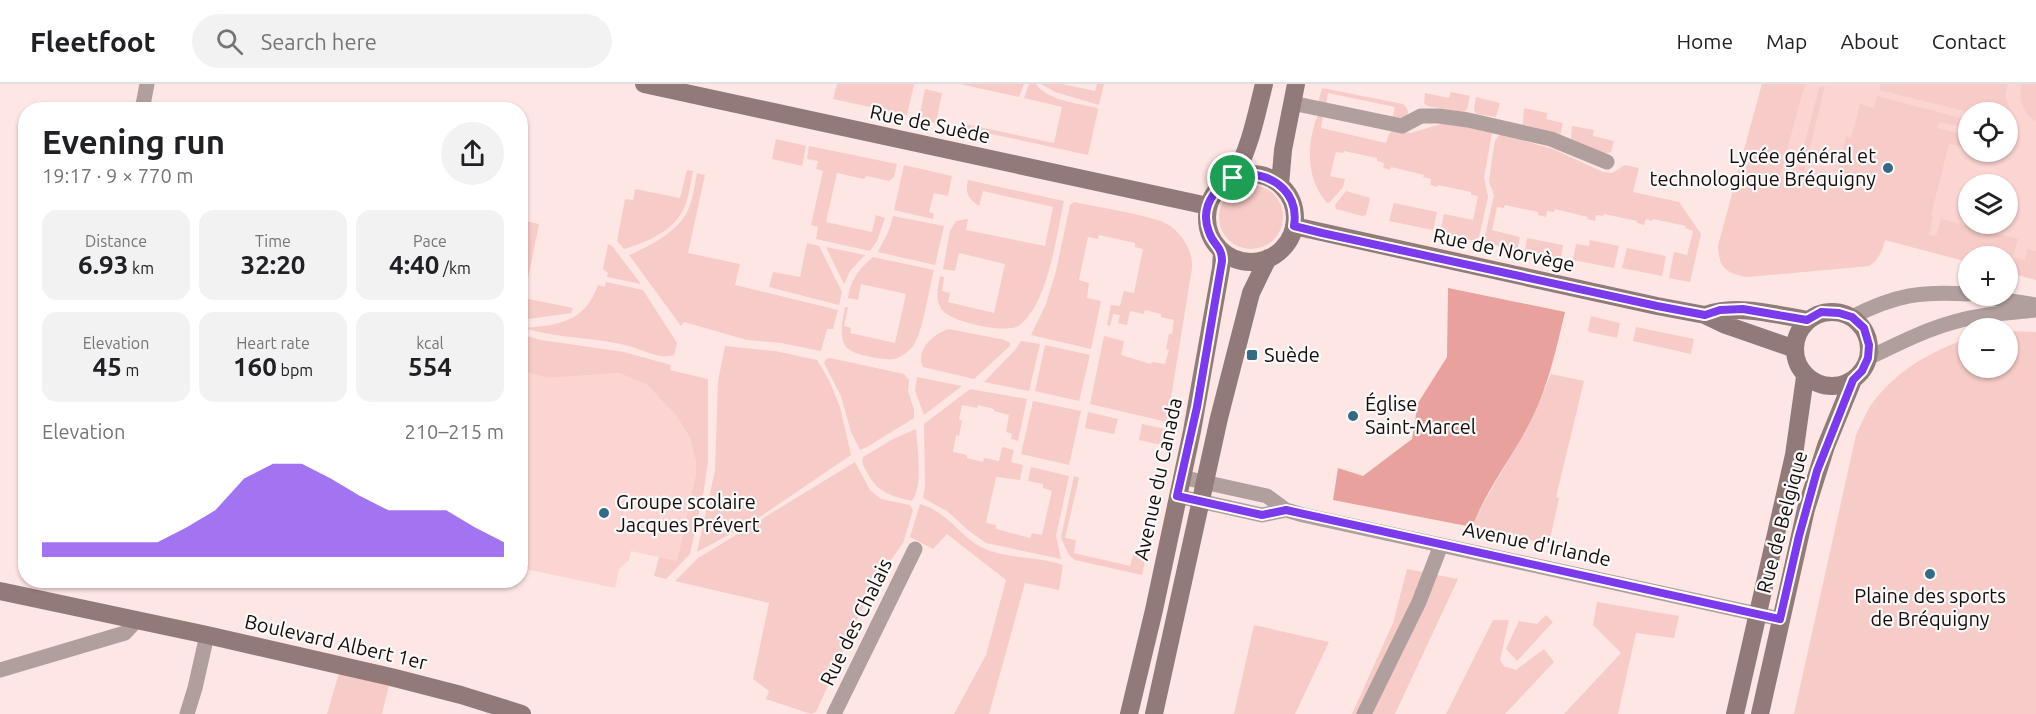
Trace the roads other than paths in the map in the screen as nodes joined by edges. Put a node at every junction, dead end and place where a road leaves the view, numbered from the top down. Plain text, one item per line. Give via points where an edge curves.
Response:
1 (147, 84) edge
2 (644, 84) edge
3 (1264, 84) edge
4 (1296, 84) edge
5 (144, 102) edge
6 (1292, 103) junction
7 (1607, 162) dead end
8 (1233, 178) junction
9 (1280, 185) junction
10 (1208, 206) junction
11 (1294, 226) junction
12 (1222, 252) junction
13 (1268, 258) junction
14 (1958, 294) edge
15 (2018, 302) edge
16 (2036, 305) edge
17 (2036, 310) edge
18 (1705, 315) junction
19 (1852, 317) junction
20 (1807, 320) junction
21 (1795, 349) junction
22 (1868, 358) junction
23 (1805, 376) junction
24 (1853, 380) junction
25 (1181, 477) junction
26 (1205, 482) junction
27 (1177, 496) junction
28 (1201, 501) junction
29 (1286, 510) junction
30 (1441, 544) junction
31 (915, 549) dead end
32 (0, 591) edge
33 (1757, 614) junction
34 (1780, 619) junction
35 (137, 620) junction
36 (207, 635) junction
37 (0, 670) edge
38 (187, 714) edge
39 (522, 714) edge
40 (834, 714) edge
41 (1129, 714) edge
42 (1154, 714) edge
43 (1364, 714) edge
44 (1735, 714) edge
45 (1760, 714) edge

1 - 5 street
2 - 10 main road, Rue de Suède
3 - 8 main road via 1249,143
4 - 6 main road
6 - 7 street via 1402,126 1421,116 1468,120 1551,139
6 - 9 main road
8 - 9 main road via 1258,175
8 - 10 main road via 1215,192
9 - 11 main road via 1294,211
10 - 12 main road via 1208,232
11 - 13 main road via 1287,243
11 - 18 main road, Rue de Norvège
12 - 13 main road via 1246,262
12 - 25 main road, Avenue du Canada via 1197,407
13 - 26 main road via 1251,293
14 - 19 street via 1916,293
15 - 16 street
17 - 22 street via 1949,323
18 - 20 main road, Rue de Norvège via 1743,309
18 - 21 main road, Rue de Norvège
19 - 20 main road via 1821,312
19 - 22 main road via 1864,328
20 - 21 main road via 1798,333
21 - 23 main road via 1797,364
22 - 24 main road
23 - 24 main road via 1820,386 1840,387
23 - 33 main road, Rue de Belgique via 1794,455
24 - 34 main road, Rue de Belgique via 1817,471
25 - 26 street, Avenue d'Irlande
25 - 27 main road, Avenue du Canada
26 - 28 main road
26 - 29 street, Avenue d'Irlande via 1267,496
27 - 28 street, Avenue d'Irlande
27 - 41 main road, Avenue du Canada
28 - 29 street, Avenue d'Irlande via 1262,515
28 - 42 main road
29 - 30 street, Avenue d'Irlande
30 - 33 street, Avenue d'Irlande
30 - 43 street via 1419,602
31 - 40 street, Rue des Chalais
32 - 35 main road, Boulevard Albert 1er
33 - 34 street, Avenue d'Irlande
33 - 44 main road, Rue de Belgique
34 - 45 main road, Rue de Belgique
35 - 36 main road, Boulevard Albert 1er
35 - 37 street via 125,633
36 - 38 street
36 - 39 main road, Boulevard Albert 1er via 391,677

